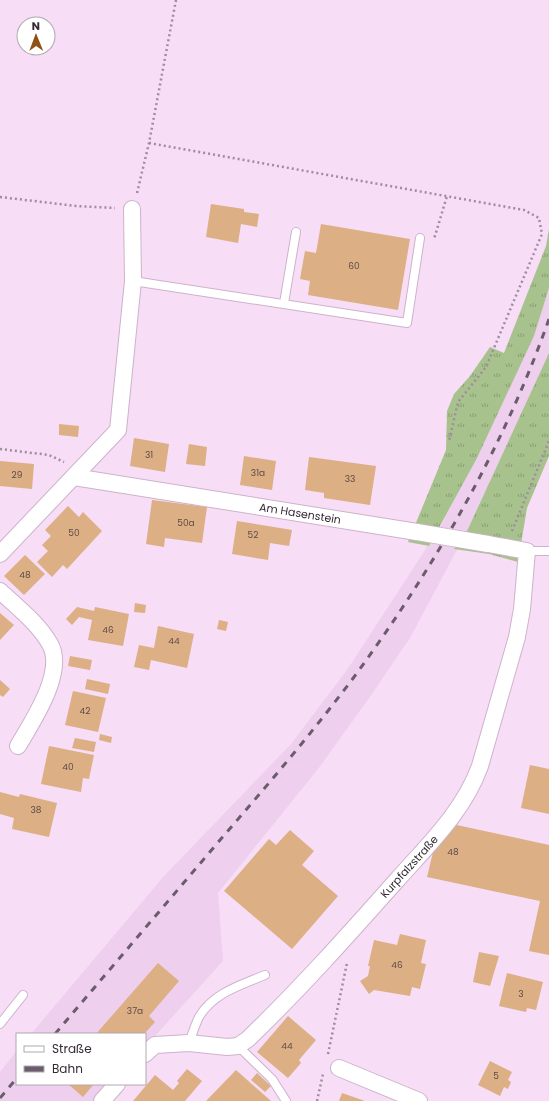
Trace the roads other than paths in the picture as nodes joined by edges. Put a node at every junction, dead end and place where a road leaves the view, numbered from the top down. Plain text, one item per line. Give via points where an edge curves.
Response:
1 (132, 209) road end
2 (296, 232) dead end
3 (420, 238) road end
4 (133, 281) junction
5 (284, 304) junction
6 (77, 474) junction
7 (527, 551) junction
8 (549, 551) edge
9 (0, 554) edge
10 (0, 591) edge
11 (18, 746) dead end
12 (265, 975) dead end
13 (23, 995) dead end
14 (0, 1024) edge
15 (189, 1043) junction
16 (238, 1046) junction
17 (146, 1053) edge
18 (331, 1070) road end
19 (116, 1085) edge
20 (102, 1101) edge
21 (286, 1101) edge
22 (419, 1101) edge

1 - 4 street
2 - 5 lane
3 - 5 lane via 407,323
4 - 5 lane
4 - 6 street via 118,430
6 - 7 street, Am Hasenstein, bridge
6 - 9 street
7 - 8 lane
7 - 16 street, Kurpfalzstraße via 517,637 480,766 465,799 355,927 258,1029
10 - 11 street via 41,630 51,645 55,658 52,677 40,707
12 - 15 lane via 226,992 210,1003 199,1017
13 - 14 lane
15 - 16 street
15 - 17 street via 155,1045
16 - 21 lane via 272,1078
18 - 22 street
19 - 20 street

